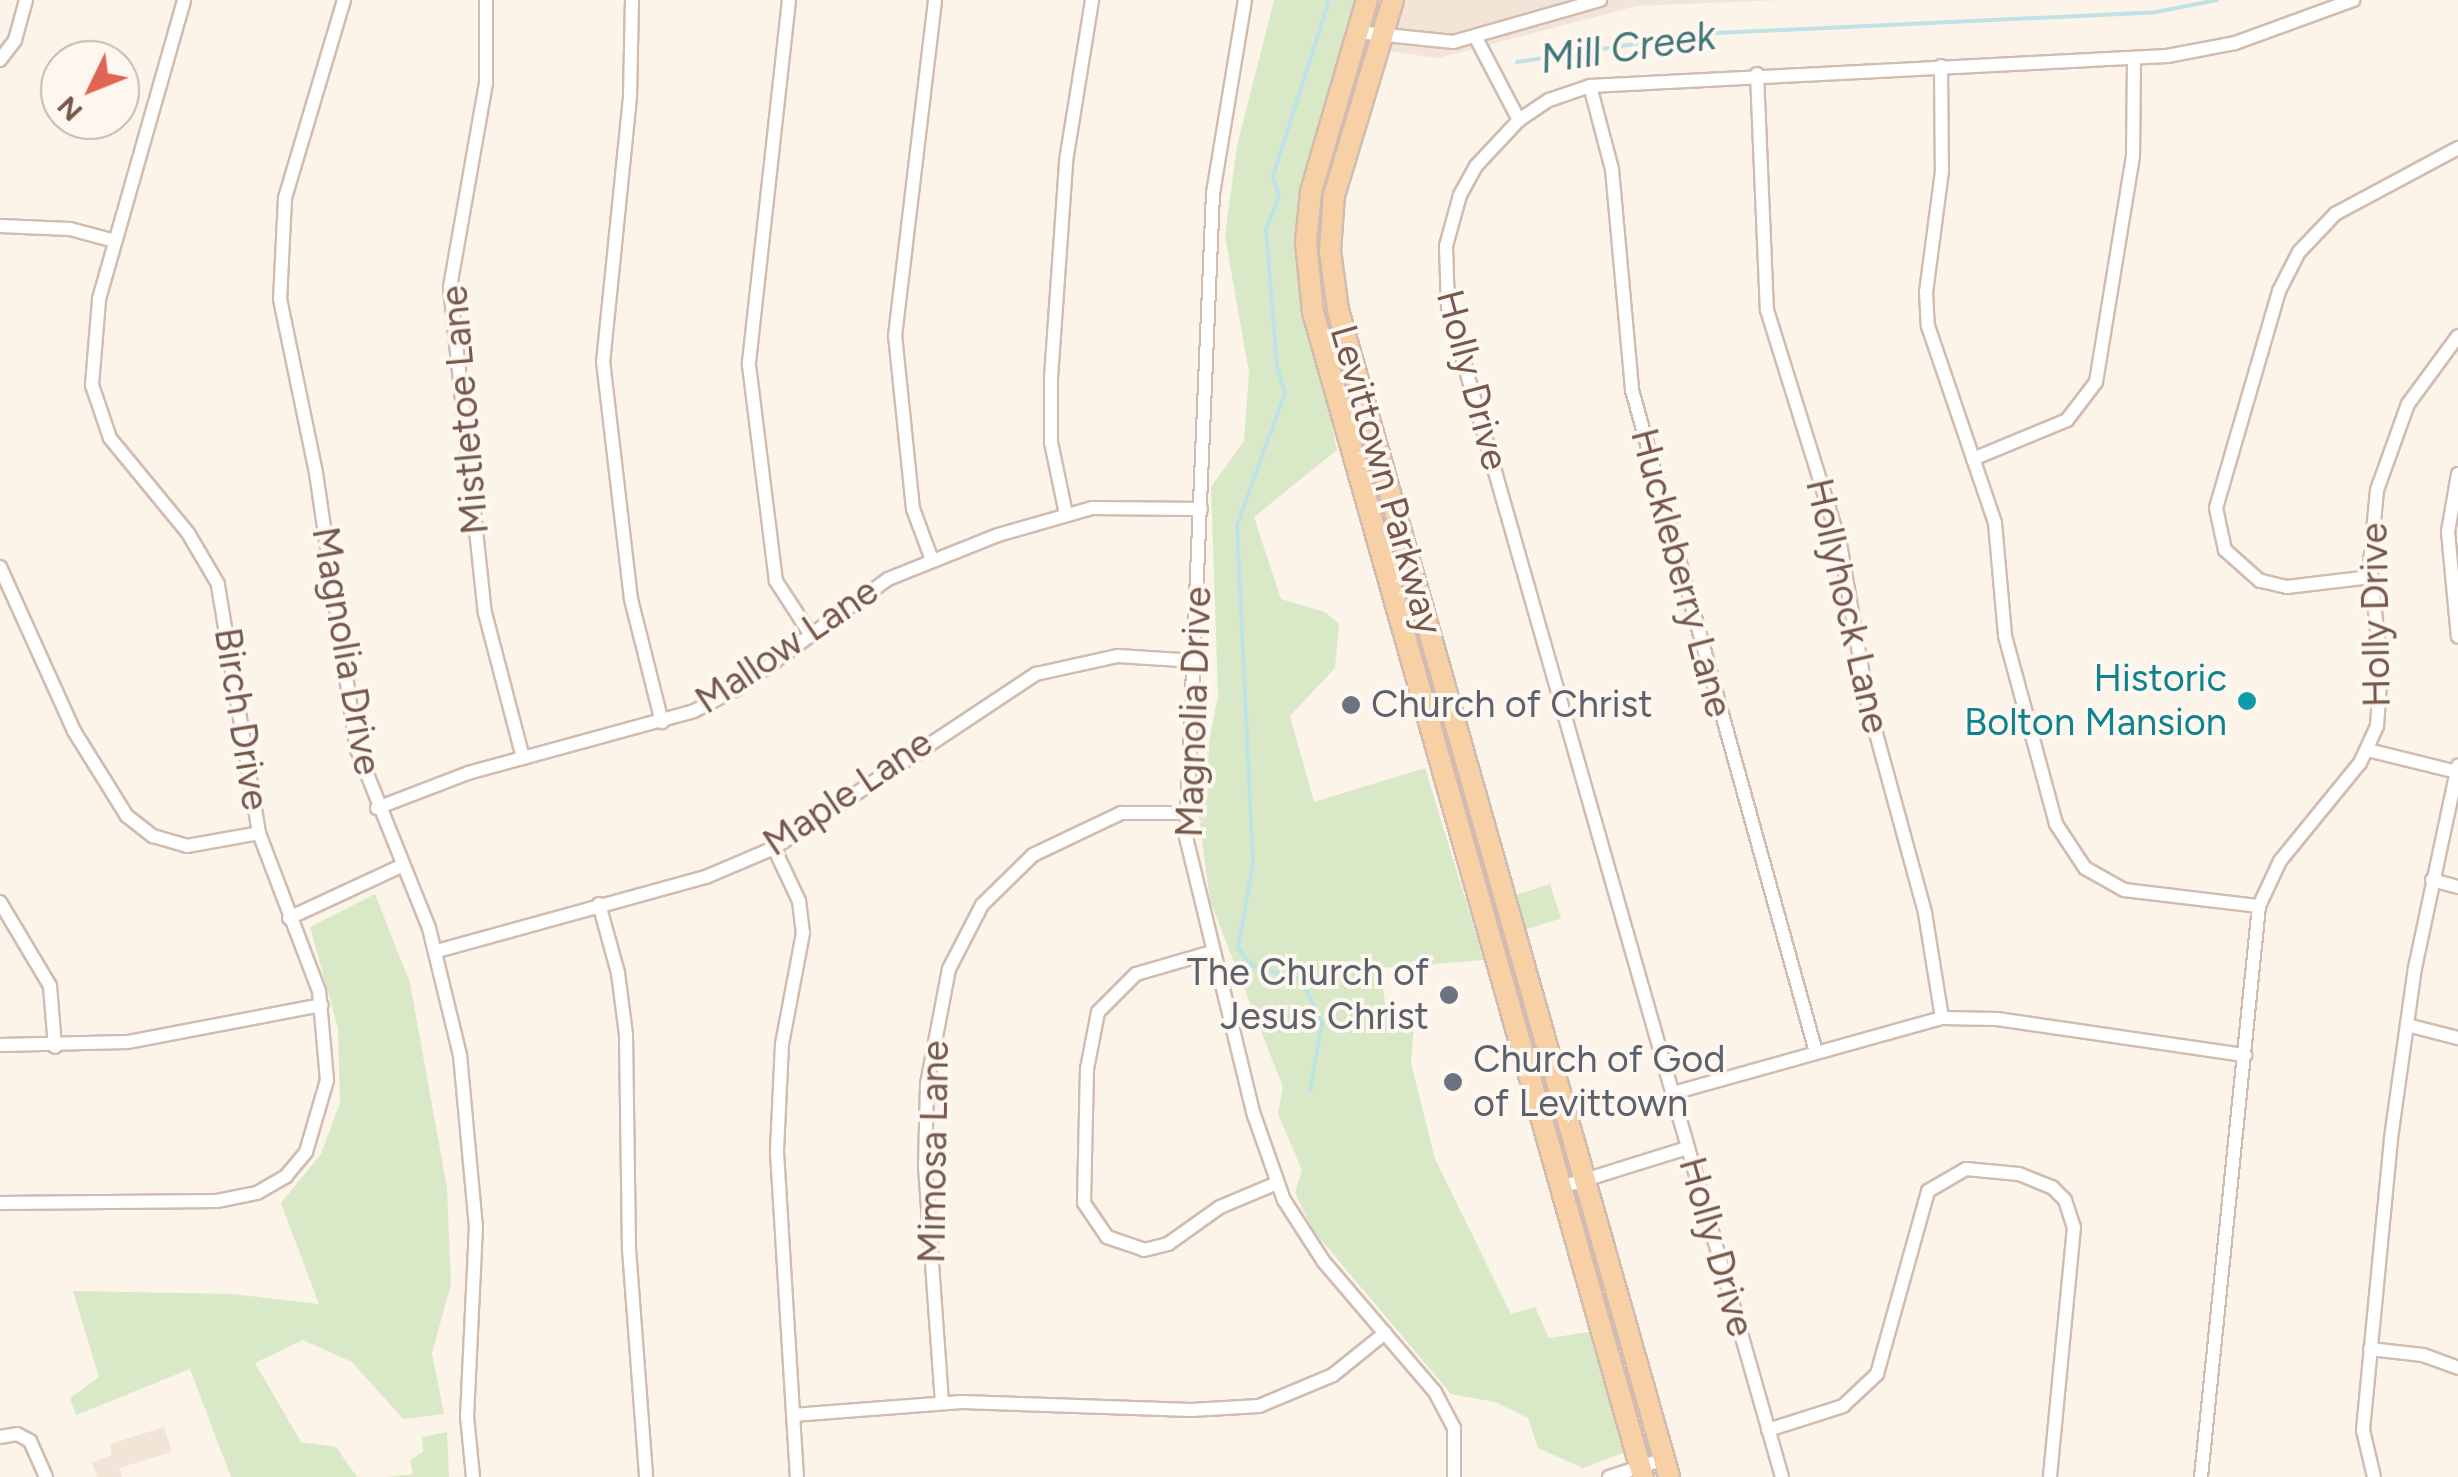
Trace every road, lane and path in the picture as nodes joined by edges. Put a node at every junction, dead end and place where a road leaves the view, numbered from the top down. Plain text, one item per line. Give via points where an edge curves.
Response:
1 (26, 0) edge
2 (184, 0) edge
3 (344, 0) edge
4 (486, 0) edge
5 (632, 0) edge
6 (789, 0) edge
7 (935, 0) edge
8 (1092, 0) edge
9 (1245, 0) edge
10 (1367, 0) edge
11 (1393, 0) edge
12 (1600, 0) edge
13 (2352, 0) edge
14 (1584, 2) edge
15 (1357, 32) junction
16 (1382, 36) junction
17 (1475, 36) junction
18 (2134, 59) junction
19 (0, 60) edge
20 (1941, 66) junction
21 (1757, 74) junction
22 (1590, 86) junction
23 (1519, 120) junction
24 (2458, 148) edge
25 (0, 226) edge
26 (115, 241) junction
27 (2458, 336) edge
28 (2445, 350) junction
29 (2458, 359) edge
30 (1973, 458) junction
31 (2458, 474) edge
32 (1201, 509) junction
33 (1066, 514) junction
34 (2454, 521) edge
35 (932, 560) junction
36 (0, 567) edge
37 (2371, 577) junction
38 (811, 635) junction
39 (2458, 637) edge
40 (1196, 661) junction
41 (662, 722) junction
42 (2368, 750) junction
43 (523, 758) junction
44 (2457, 769) edge
45 (377, 808) junction
46 (1186, 812) junction
47 (259, 833) junction
48 (774, 848) junction
49 (401, 866) junction
50 (2432, 880) junction
51 (2458, 886) edge
52 (0, 902) edge
53 (599, 904) junction
54 (2259, 906) junction
55 (289, 918) junction
56 (437, 951) junction
57 (1212, 952) junction
58 (322, 1006) junction
59 (1942, 1018) junction
60 (2407, 1024) junction
61 (2458, 1038) edge
62 (0, 1045) edge
63 (54, 1047) junction
64 (1816, 1052) junction
65 (2245, 1054) junction
66 (1673, 1093) junction
67 (1688, 1148) junction
68 (1585, 1180) junction
69 (1277, 1183) junction
70 (1562, 1187) junction
71 (0, 1203) edge
72 (1385, 1332) junction
73 (2370, 1349) junction
74 (2458, 1368) edge
75 (942, 1403) junction
76 (794, 1416) junction
77 (1768, 1430) junction
78 (0, 1437) edge
79 (1666, 1468) edge
80 (1642, 1472) edge
81 (46, 1477) edge
82 (473, 1477) edge
83 (646, 1477) edge
84 (797, 1477) edge
85 (1454, 1477) edge
86 (1608, 1477) edge
87 (1782, 1477) edge
88 (2050, 1477) edge
89 (2201, 1477) edge
90 (2374, 1477) edge

1 - 19 street
2 - 26 street, Birch Drive
3 - 45 street, Magnolia Drive via 285,198 278,262 323,517 345,692
4 - 43 street, Mistletoe Lane via 486,83 450,286 485,613
5 - 41 street via 630,96 603,361 631,599
6 - 38 street via 749,365 776,581
7 - 35 street via 895,336 910,490
8 - 33 street via 1066,162 1051,378 1051,442
9 - 32 street, Magnolia Drive via 1212,193
10 - 15 main road, Levittown Parkway
11 - 16 main road, Levittown Parkway
12 - 14 street
13 - 18 street, Holly Drive via 2234,43
14 - 17 street
15 - 16 street
15 - 70 main road, Levittown Parkway via 1311,192 1306,242 1313,312
16 - 17 street via 1434,43
16 - 68 main road, Levittown Parkway via 1334,195 1333,284
17 - 23 street
18 - 20 street, Holly Drive
18 - 30 street via 2133,156 2096,382 2067,420
20 - 21 street, Holly Drive
20 - 30 street via 1942,171 1926,307
21 - 22 street, Holly Drive
21 - 59 street, Hollyhock Lane via 1767,310 1840,544 1861,674 1924,912
22 - 23 street, Holly Drive via 1549,100
22 - 64 street, Huckleberry Lane via 1612,169 1632,390
23 - 66 street, Holly Drive via 1476,166 1460,195 1446,246 1446,295
24 - 37 street via 2335,214 2299,252 2279,291 2216,508 2225,550 2260,581 2287,587
25 - 26 street via 70,229
26 - 47 street, Birch Drive via 92,334 96,405 127,463 188,533 218,584
27 - 28 street, Holly Drive
28 - 29 street
28 - 37 street, Holly Drive via 2408,404 2382,467
30 - 54 street via 2001,548 2005,636 2018,692 2056,824 2073,854 2095,877 2124,890
31 - 34 street
32 - 33 street, Mallow Lane
32 - 40 street, Magnolia Drive
33 - 35 street, Mallow Lane
34 - 39 street
35 - 38 street, Mallow Lane via 870,589
36 - 47 street via 74,732 127,816 152,836 187,846
37 - 42 street, Holly Drive via 2381,704
38 - 41 street, Mallow Lane via 738,688
40 - 46 street, Magnolia Drive
40 - 48 street, Maple Lane via 1118,656 1036,674
41 - 43 street, Mallow Lane
42 - 44 street
42 - 54 street, Holly Drive via 2280,861
43 - 45 street, Mallow Lane
44 - 50 street
45 - 49 street, Magnolia Drive
46 - 57 street, Magnolia Drive
46 - 75 street, Mimosa Lane via 1121,813 1033,855 982,905 954,957 927,1084 927,1226
47 - 55 street, Birch Drive
48 - 53 street, Maple Lane via 706,877
48 - 76 street via 799,901 803,933 782,1044 777,1152
49 - 55 street
49 - 56 street, Magnolia Drive
50 - 51 street
50 - 60 street
52 - 63 street via 50,986
53 - 56 street, Maple Lane
53 - 83 street via 626,1035 629,1250
54 - 65 street, Holly Drive
55 - 58 street, Birch Drive
56 - 82 street, Magnolia Drive via 460,1055 474,1176 466,1416
57 - 69 street, Magnolia Drive
57 - 69 street via 1136,974 1098,1012 1088,1069 1084,1203 1107,1237 1144,1250 1168,1244 1220,1207
58 - 63 street via 131,1042
58 - 71 street, Birch Drive via 328,1062 322,1110 306,1152 273,1186 217,1201
59 - 64 street
59 - 65 street via 1998,1019
60 - 61 street
60 - 73 street
62 - 63 street
64 - 66 street
65 - 89 street, Holly Drive
66 - 67 street, Holly Drive
67 - 68 street
67 - 77 street, Holly Drive
68 - 70 street
68 - 79 main road, Levittown Parkway
69 - 72 street, Magnolia Drive via 1324,1262
70 - 80 main road, Levittown Parkway
72 - 75 street via 1333,1375 1259,1406
72 - 85 street, Magnolia Drive via 1448,1414 1457,1443
73 - 74 street via 2423,1355
73 - 90 street via 2363,1430
75 - 76 street
76 - 84 street
77 - 87 street, Holly Drive
77 - 88 street via 1842,1406 1877,1374 1928,1191 1966,1170 2019,1174 2052,1187 2065,1200 2074,1227
78 - 81 street via 24,1436
79 - 80 street
80 - 86 street

